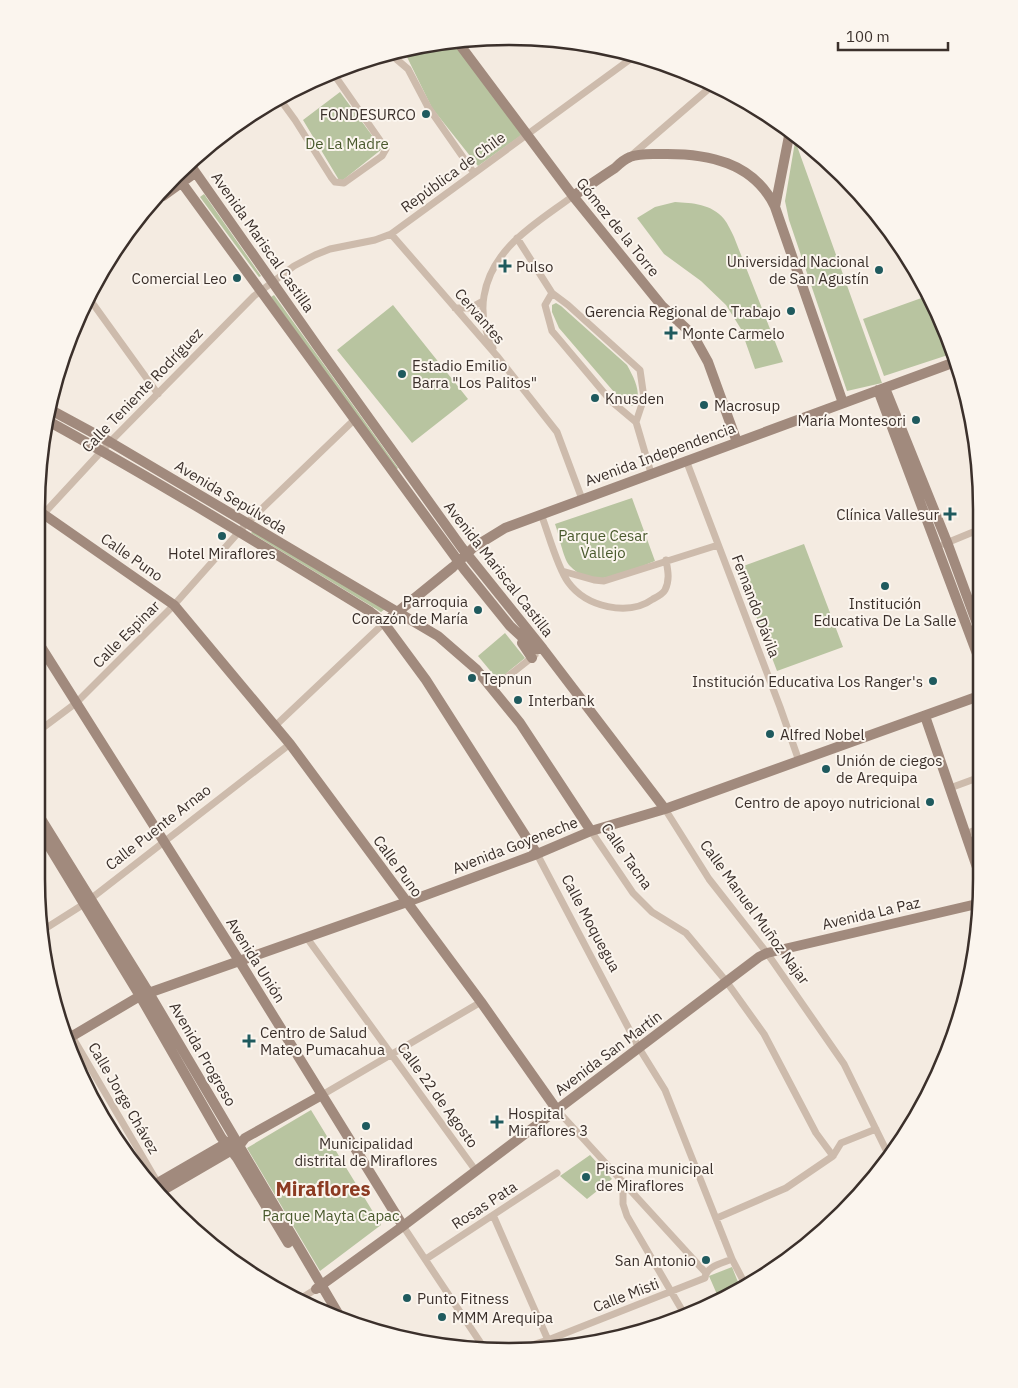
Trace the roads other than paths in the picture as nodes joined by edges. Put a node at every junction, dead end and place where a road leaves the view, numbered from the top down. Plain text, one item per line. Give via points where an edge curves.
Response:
1 (461, 48) edge
2 (396, 59) edge
3 (628, 61) edge
4 (336, 78) edge
5 (707, 90) edge
6 (283, 104) edge
7 (526, 135) junction
8 (788, 139) edge
9 (631, 156) junction
10 (193, 169) edge
11 (474, 173) junction
12 (181, 181) edge
13 (574, 196) junction
14 (775, 207) junction
15 (391, 234) junction
16 (517, 238) junction
17 (272, 282) junction
18 (261, 290) junction
19 (552, 293) junction
20 (483, 302) junction
21 (93, 304) edge
22 (455, 308) junction
23 (497, 356) junction
24 (949, 364) edge
25 (881, 389) junction
26 (158, 394) junction
27 (843, 403) junction
28 (55, 412) edge
29 (354, 418) junction
30 (636, 422) junction
31 (53, 424) edge
32 (110, 442) junction
33 (737, 442) junction
34 (102, 451) junction
35 (686, 460) junction
36 (404, 468) junction
37 (159, 472) junction
38 (394, 473) junction
39 (651, 473) junction
40 (152, 480) junction
41 (416, 485) junction
42 (406, 490) junction
43 (582, 499) junction
44 (45, 506) edge
45 (542, 514) junction
46 (45, 515) edge
47 (246, 524) junction
48 (240, 532) junction
49 (973, 532) edge
50 (942, 544) junction
51 (718, 545) junction
52 (463, 558) junction
53 (666, 560) junction
54 (562, 571) junction
55 (174, 605) junction
56 (397, 612) junction
57 (973, 615) edge
58 (384, 623) junction
59 (510, 626) junction
60 (973, 640) edge
61 (543, 649) junction
62 (45, 653) edge
63 (532, 658) junction
64 (492, 689) junction
65 (973, 698) edge
66 (76, 703) junction
67 (925, 716) junction
68 (45, 726) edge
69 (275, 726) junction
70 (290, 744) junction
71 (799, 761) junction
72 (973, 780) edge
73 (950, 788) junction
74 (665, 809) junction
75 (45, 827) edge
76 (591, 831) junction
77 (973, 831) edge
78 (966, 834) junction
79 (45, 839) edge
80 (164, 842) junction
81 (537, 854) junction
82 (973, 855) edge
83 (87, 902) junction
84 (407, 902) junction
85 (972, 905) edge
86 (48, 927) edge
87 (307, 938) junction
88 (767, 953) junction
89 (240, 962) junction
90 (726, 981) junction
91 (145, 994) junction
92 (480, 1002) junction
93 (73, 1036) edge
94 (639, 1048) junction
95 (78, 1050) edge
96 (392, 1055) junction
97 (322, 1095) junction
98 (557, 1110) junction
99 (876, 1129) junction
100 (235, 1144) junction
101 (886, 1149) edge
102 (832, 1156) junction
103 (148, 1170) edge
104 (476, 1171) junction
105 (557, 1173) dead end
106 (622, 1181) junction
107 (161, 1186) edge
108 (493, 1215) junction
109 (717, 1218) junction
110 (403, 1226) junction
111 (426, 1259) junction
112 (732, 1259) junction
113 (706, 1273) junction
114 (743, 1280) edge
115 (319, 1287) junction
116 (672, 1292) junction
117 (305, 1296) edge
118 (327, 1306) edge
119 (335, 1309) edge
120 (682, 1310) edge
121 (548, 1340) junction
122 (480, 1342) edge
123 (543, 1342) edge

1 - 7 street, Gómez de la Torre
2 - 11 street via 408,69 428,107
3 - 7 street, República de Chile
4 - 6 street via 386,149 382,156 344,182 335,182 331,178
5 - 9 street
7 - 11 street, República de Chile
7 - 13 street, Gómez de la Torre
8 - 14 street
9 - 13 street
9 - 14 street via 694,155 729,164 755,179
10 - 17 street, Avenida Mariscal Castilla
11 - 15 street, República de Chile
12 - 18 street, Avenida Mariscal Castilla
13 - 16 street
13 - 33 street, Gómez de la Torre via 662,306 692,335 708,362
14 - 27 street
15 - 17 street, República de Chile via 330,248
15 - 22 street, Cervantes
16 - 19 street
16 - 20 street via 493,266
17 - 18 street, Calle Teniente Rodríguez
17 - 36 street, Avenida Mariscal Castilla
18 - 26 street, Calle Teniente Rodríguez
18 - 29 street, Avenida Mariscal Castilla
19 - 30 street via 545,305 552,331 611,401
19 - 30 street via 640,370 644,398
20 - 22 street via 470,308
20 - 23 street via 487,335
21 - 26 street
22 - 23 street, Cervantes
23 - 43 street, Cervantes via 557,432
24 - 25 street, Avenida Independencia
25 - 27 street, Avenida Independencia
25 - 50 street
26 - 32 street, Calle Teniente Rodríguez
27 - 33 street, Avenida Independencia
28 - 32 street, Avenida Sepúlveda
29 - 38 street, Avenida Mariscal Castilla
29 - 47 street, Calle Espinar
30 - 39 street
31 - 34 street, Avenida Sepúlveda
32 - 34 street, Calle Teniente Rodríguez
32 - 37 street, Avenida Sepúlveda
33 - 35 street, Avenida Independencia
34 - 40 street, Avenida Sepúlveda
34 - 44 street, Calle Teniente Rodríguez
35 - 39 street, Avenida Independencia
35 - 51 street, Fernando Dávila
36 - 38 street
36 - 41 street, Avenida Mariscal Castilla
37 - 40 street
37 - 47 street, Avenida Sepúlveda
38 - 42 street, Avenida Mariscal Castilla
39 - 43 street, Avenida Independencia
40 - 48 street, Avenida Sepúlveda
41 - 42 street
41 - 52 street, Avenida Mariscal Castilla
42 - 52 street, Avenida Mariscal Castilla
43 - 45 street, Avenida Independencia
45 - 52 street, Avenida Independencia via 505,528
45 - 54 street
46 - 55 street, Calle Puno
47 - 48 street, Calle Espinar
47 - 56 street, Avenida Sepúlveda
48 - 55 street, Calle Espinar
48 - 58 street, Avenida Sepúlveda
49 - 50 street
50 - 57 street
50 - 60 street
51 - 53 street
51 - 71 street, Fernando Dávila
52 - 56 street, Avenida Independencia
52 - 59 street, Avenida Mariscal Castilla
52 - 61 street, Avenida Mariscal Castilla
53 - 54 street via 604,581
53 - 54 street via 669,578 664,592 647,604 619,610 586,597 568,582
55 - 66 street, Calle Espinar
55 - 69 street, Calle Puno
56 - 58 street
56 - 64 street, Calle Tacna via 438,636 476,668
58 - 69 street
58 - 81 street, Calle Moquegua via 426,680
59 - 61 street, Avenida Mariscal Castilla via 535,649
59 - 63 street
61 - 63 street
61 - 74 street, Calle Manuel Muñoz Najar
62 - 66 street, Avenida Unión
63 - 64 street
64 - 76 street, Calle Tacna via 520,723
65 - 67 street, Avenida Goyeneche
66 - 68 street, Calle Espinar
66 - 80 street, Avenida Unión
67 - 71 street, Avenida Goyeneche
67 - 73 street
69 - 70 street, Calle Puno
70 - 80 street, Calle Puente Arnao
70 - 84 street, Calle Puno
71 - 74 street, Avenida Goyeneche
72 - 73 street
73 - 78 street
74 - 76 street, Avenida Goyeneche
74 - 88 street, Calle Manuel Muñoz Najar via 709,879
75 - 83 street, Avenida Progreso
76 - 81 street, Avenida Goyeneche
76 - 90 street, Calle Tacna via 633,894 652,912 686,933
77 - 78 street
78 - 82 street
79 - 83 street, Avenida Progreso
80 - 83 street, Calle Puente Arnao
80 - 89 street, Avenida Unión
81 - 84 street, Avenida Goyeneche
81 - 94 street, Calle Moquegua
83 - 86 street, Calle Puente Arnao
83 - 91 street, Avenida Progreso
84 - 87 street, Avenida Goyeneche
84 - 92 street, Calle Puno
85 - 88 street, Avenida La Paz
87 - 89 street, Avenida Goyeneche
87 - 96 street, Calle 22 de Agosto
88 - 90 street, Avenida San Martín
88 - 99 street, Calle Manuel Muñoz Najar via 844,1064
89 - 91 street, Avenida Goyeneche
89 - 97 street, Avenida Unión
90 - 94 street, Avenida San Martín
90 - 102 street, Calle Tacna via 764,1034 816,1134
91 - 93 street, Avenida Goyeneche
91 - 100 street, Avenida Progreso
92 - 96 street
92 - 98 street, Calle Puno
94 - 98 street, Avenida San Martín
94 - 109 street, Calle Moquegua via 665,1090
95 - 103 street, Calle Jorge Chávez
96 - 97 street
96 - 104 street, Calle 22 de Agosto
97 - 100 street
97 - 110 street, Avenida Unión
98 - 104 street, Avenida San Martín
98 - 106 street, Calle Puno
99 - 101 street, Calle Manuel Muñoz Najar
99 - 102 street via 841,1143
100 - 107 street
100 - 115 street, Avenida Progreso via 237,1158
102 - 109 street via 786,1188
104 - 110 street, Avenida San Martín
105 - 108 street, Rosas Pata
106 - 113 street, Calle Puno
106 - 116 street via 627,1216
108 - 111 street, Rosas Pata
108 - 121 street
109 - 112 street, Calle Moquegua
110 - 111 street, Avenida Unión
110 - 115 street, Avenida San Martín
111 - 122 street, Avenida Unión
112 - 113 street, Calle Misti
112 - 114 street, Calle Moquegua
113 - 116 street, Calle Misti via 705,1278
115 - 117 street, Avenida San Martín
115 - 118 street, Avenida Progreso
115 - 119 street, Avenida Progreso
116 - 120 street
116 - 121 street, Calle Misti
121 - 123 street, Calle Misti

